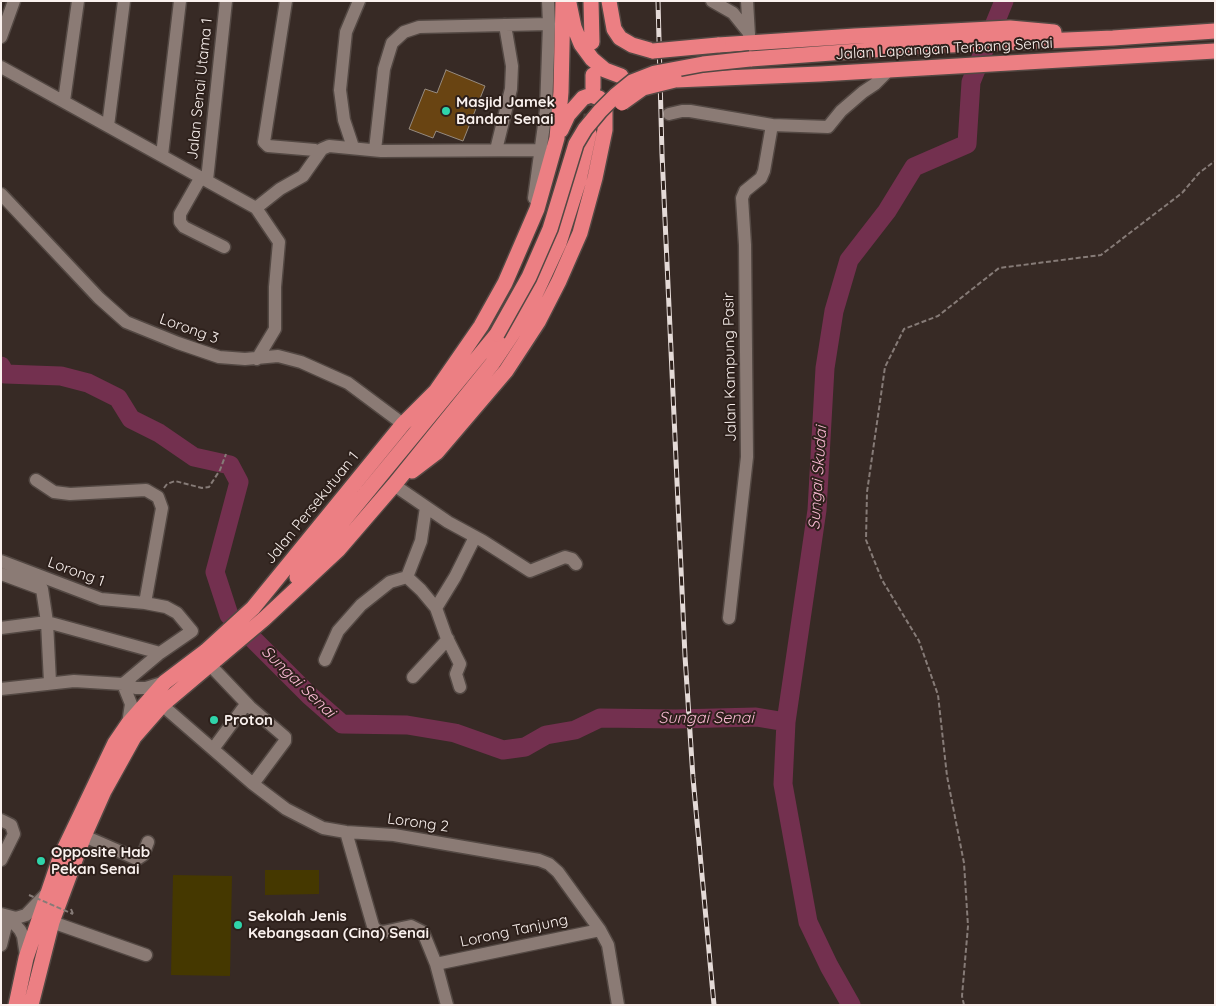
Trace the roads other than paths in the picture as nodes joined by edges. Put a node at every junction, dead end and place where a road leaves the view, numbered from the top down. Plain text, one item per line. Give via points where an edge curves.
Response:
1 (14, 1) edge
2 (78, 1) edge
3 (124, 1) edge
4 (180, 1) edge
5 (226, 1) edge
6 (286, 1) edge
7 (359, 1) edge
8 (548, 1) edge
9 (562, 1) edge
10 (569, 1) edge
11 (591, 1) edge
12 (609, 1) edge
13 (712, 1) edge
14 (747, 1) edge
15 (549, 24) junction
16 (505, 25) junction
17 (1215, 31) edge
18 (1, 37) edge
19 (750, 38) junction
20 (928, 39) junction
21 (592, 42) dead end
22 (1215, 51) edge
23 (1, 67) edge
24 (890, 69) junction
25 (675, 80) junction
26 (64, 101) junction
27 (669, 114) dead end
28 (772, 125) junction
29 (108, 126) junction
30 (605, 130) junction
31 (590, 133) tunnel mouth
32 (557, 138) junction
33 (353, 147) junction
34 (375, 150) junction
35 (496, 150) junction
36 (540, 150) junction
37 (320, 152) junction
38 (162, 156) junction
39 (204, 179) junction
40 (1, 194) edge
41 (256, 208) junction
42 (526, 237) junction
43 (224, 247) dead end
44 (257, 359) junction
45 (403, 424) junction
46 (36, 480) dead end
47 (394, 484) junction
48 (426, 507) junction
49 (475, 537) junction
50 (1, 561) edge
51 (576, 564) dead end
52 (1, 574) edge
53 (407, 577) junction
54 (144, 603) junction
55 (253, 608) junction
56 (436, 608) junction
57 (729, 618) dead end
58 (47, 622) junction
59 (1, 628) edge
60 (448, 639) junction
61 (222, 645) junction
62 (160, 652) junction
63 (325, 660) dead end
64 (210, 665) junction
65 (413, 677) dead end
66 (50, 682) junction
67 (165, 682) junction
68 (123, 684) junction
69 (460, 687) dead end
70 (1, 689) edge
71 (162, 705) junction
72 (250, 707) junction
73 (128, 724) junction
74 (213, 748) junction
75 (253, 784) junction
76 (1, 820) edge
77 (346, 832) junction
78 (84, 836) junction
79 (148, 842) dead end
80 (1, 860) edge
81 (46, 894) junction
82 (4, 915) edge
83 (52, 922) junction
84 (600, 930) junction
85 (1, 945) edge
86 (146, 955) dead end
87 (26, 958) junction
88 (436, 964) junction
89 (16, 1005) edge
90 (31, 1005) edge
91 (447, 1005) edge
92 (618, 1005) edge

1 - 18 street
2 - 26 street
3 - 29 street
4 - 38 street
5 - 39 street, Jalan Senai Utama 1
6 - 37 street via 264,142 268,146
7 - 33 street via 346,32 340,90 344,120
8 - 15 street
9 - 32 highway, Jalan Persekutuan 1
10 - 25 highway, bridge via 581,44 606,70 621,76
11 - 21 highway
12 - 19 highway, bridge via 614,29 620,38 653,51 718,45
13 - 19 street via 733,13
14 - 19 street
15 - 16 street
15 - 36 street via 546,110
16 - 34 street via 419,27 404,32 392,43 384,69
16 - 35 street via 512,66 511,89
17 - 20 highway via 1112,38 1011,35
19 - 20 highway
20 - 55 highway, bridge via 703,64 655,73 632,82 616,95 576,144 550,229 529,277 497,334 293,582
22 - 24 highway, Jalan Lapangan Terbang Senai
23 - 26 street
24 - 25 highway, Jalan Lapangan Terbang Senai
24 - 28 street via 841,111 828,127
25 - 30 highway, bridge via 643,88 615,110
26 - 29 street
27 - 28 street via 690,111
28 - 57 street, Jalan Kampung Pasir via 764,171 742,198 747,457
29 - 38 street
30 - 32 highway via 605,105 591,95 583,98 568,115
30 - 47 highway via 580,233 538,322 506,371 437,452
31 - 47 highway, Jalan Persekutuan 1 via 559,243 527,312 492,364
32 - 42 highway, Jalan Persekutuan 1
33 - 34 street
33 - 37 street via 329,146
34 - 35 street
35 - 36 street
36 - 42 street
37 - 41 street via 303,176
38 - 39 street
39 - 41 street
39 - 43 street via 180,214 180,222
40 - 44 street, Lorong 3 via 99,298 126,322 219,357
41 - 44 street via 279,242 275,329
42 - 45 highway, Jalan Persekutuan 1 via 506,283 481,326 436,390
44 - 45 street, Lorong 3 via 278,356 323,371 348,383
45 - 55 highway, Jalan Persekutuan 1
46 - 54 street via 54,492 146,490 158,497 162,508
47 - 48 street
47 - 61 highway, Jalan Persekutuan 1 via 338,550 264,619
48 - 49 street
48 - 53 street via 420,541
49 - 51 street via 530,571 565,557
49 - 56 street
50 - 54 street, Lorong 1 via 101,599
52 - 58 street via 42,589
53 - 56 street
53 - 63 street via 390,582 361,605 338,631
54 - 62 street, Lorong 1 via 166,607 177,613 192,631
55 - 61 highway, Jalan Persekutuan 1
56 - 60 street
58 - 59 street
58 - 62 street
58 - 66 street
60 - 65 street
60 - 69 street via 460,664 456,674
61 - 64 highway, Jalan Persekutuan 1
61 - 67 highway, Jalan Persekutuan 1
62 - 68 street
64 - 71 highway, Jalan Persekutuan 1
64 - 72 street
66 - 68 street
66 - 70 street
67 - 68 street via 146,688
67 - 73 highway, Jalan Persekutuan 1
68 - 73 street via 132,704
71 - 74 street, Lorong 2
71 - 78 highway, Jalan Persekutuan 1 via 134,737
72 - 74 street via 244,707
72 - 75 street via 285,737
73 - 81 highway, Jalan Persekutuan 1 via 115,743
74 - 75 street, Lorong 2
75 - 77 street, Lorong 2 via 286,809 323,828
76 - 80 street via 11,825 14,834
77 - 84 street, Lorong 2 via 394,834 539,860 558,872
77 - 88 street via 373,926 383,932 411,926 423,932
78 - 79 street via 137,859 143,855
78 - 83 highway, Jalan Persekutuan 1
81 - 82 street via 26,915 16,918
81 - 87 highway, Jalan Persekutuan 1
82 - 85 street
82 - 87 street via 16,924 23,936
83 - 86 street
83 - 90 highway, Jalan Persekutuan 1
84 - 88 street, Lorong Tanjung
84 - 92 street, Lorong 2 via 608,945
87 - 89 highway, Jalan Persekutuan 1
88 - 91 street

